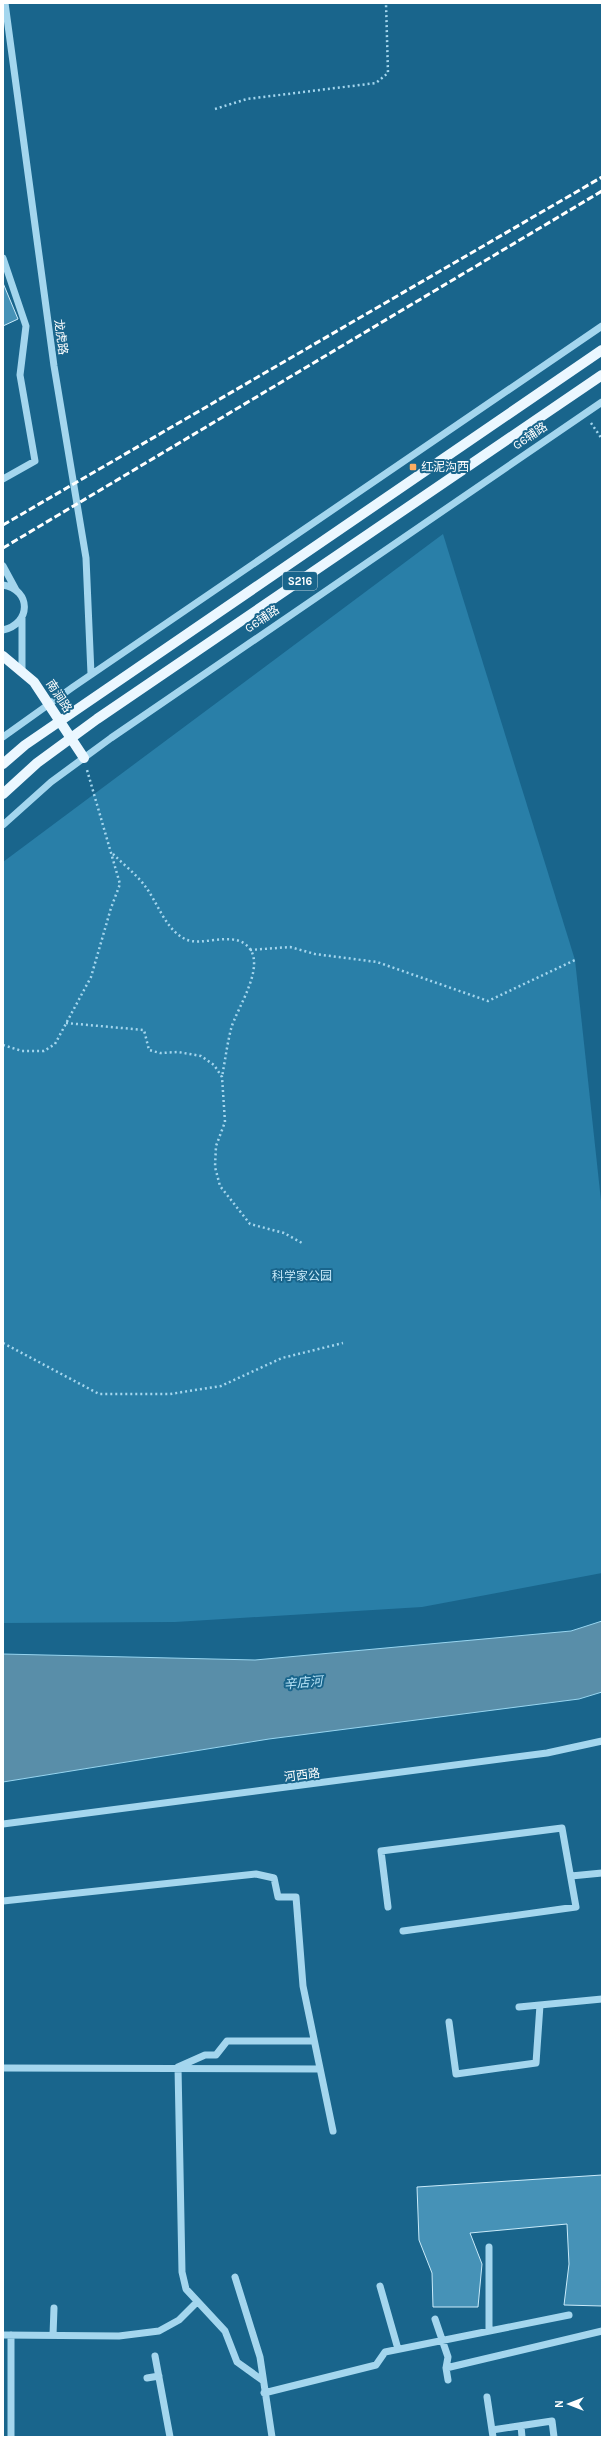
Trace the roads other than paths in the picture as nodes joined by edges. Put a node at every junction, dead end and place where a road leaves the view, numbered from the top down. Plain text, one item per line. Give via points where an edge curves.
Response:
1 (5, 3) edge
2 (3, 258) edge
3 (602, 326) edge
4 (602, 350) edge
5 (602, 375) edge
6 (602, 402) edge
7 (3, 479) edge
8 (3, 566) edge
9 (3, 585) edge
10 (16, 590) junction
11 (22, 618) junction
12 (3, 630) edge
13 (3, 656) edge
14 (22, 671) junction
15 (92, 674) junction
16 (48, 704) junction
17 (60, 721) junction
18 (3, 737) edge
19 (71, 738) junction
20 (84, 758) junction
21 (3, 764) edge
22 (3, 794) edge
23 (3, 825) edge
24 (602, 1740) edge
25 (3, 1824) edge
26 (602, 1873) edge
27 (571, 1876) junction
28 (3, 1901) edge
29 (388, 1907) dead end
30 (403, 1931) dead end
31 (602, 1999) edge
32 (540, 2005) junction
33 (519, 2007) dead end
34 (449, 2022) dead end
35 (314, 2041) junction
36 (178, 2067) junction
37 (3, 2068) edge
38 (320, 2068) junction
39 (333, 2131) dead end
40 (489, 2247) dead end
41 (235, 2276) dead end
42 (380, 2286) dead end
43 (196, 2302) junction
44 (54, 2308) dead end
45 (569, 2315) dead end
46 (435, 2319) dead end
47 (489, 2331) junction
48 (602, 2331) edge
49 (7, 2335) edge
50 (53, 2336) junction
51 (442, 2340) junction
52 (398, 2349) junction
53 (155, 2356) dead end
54 (446, 2368) junction
55 (159, 2376) junction
56 (147, 2378) dead end
57 (262, 2380) junction
58 (448, 2380) dead end
59 (264, 2393) junction
60 (487, 2398) dead end
61 (521, 2426) junction
62 (492, 2433) edge
63 (11, 2437) edge
64 (170, 2437) edge
65 (272, 2437) edge
66 (522, 2437) edge
67 (554, 2437) edge

1 - 15 street, 龙虎路 via 54,366 86,558
2 - 7 street via 26,326 20,375 35,461
3 - 15 street
4 - 17 main road, S216
5 - 19 main road, G6辅路 / S216
6 - 20 street, G6辅路 / S216
8 - 10 street
9 - 10 street
10 - 11 street via 24,603
11 - 12 street via 11,628
11 - 14 street
13 - 14 main road, 南涧路
14 - 16 main road, 南涧路 via 34,682
15 - 16 street
16 - 17 main road, 南涧路
16 - 18 street
17 - 19 main road, 南涧路
17 - 21 main road, S216
19 - 20 main road, 南涧路
19 - 22 main road, G6辅路 / S216 via 37,763
20 - 23 street, G6辅路 / S216 via 51,782
24 - 25 street, 河西路 via 547,1753
26 - 27 street
27 - 29 street via 562,1828 381,1851
27 - 30 street via 576,1907
28 - 35 street via 256,1874 274,1878 278,1897 296,1897 302,1986
31 - 32 street
32 - 33 street
32 - 34 street via 536,2063 456,2074
35 - 36 street via 227,2041 216,2054 205,2055
35 - 38 street
36 - 37 street
36 - 38 street via 195,2070
36 - 43 street via 182,2272 186,2289
38 - 39 street
40 - 47 street
41 - 57 street via 260,2357
42 - 52 street
43 - 50 street via 179,2320 159,2331 119,2336
43 - 57 street via 225,2331 237,2362
44 - 50 street
45 - 47 street
46 - 51 street
47 - 51 street
48 - 54 street
49 - 50 street
49 - 63 street
51 - 52 street
51 - 54 street via 448,2357
52 - 59 street via 385,2352 376,2365
53 - 55 street
54 - 58 street
55 - 56 street
55 - 64 street
57 - 59 street
59 - 65 street
60 - 62 street
61 - 62 street
61 - 66 street
61 - 67 street via 552,2422

